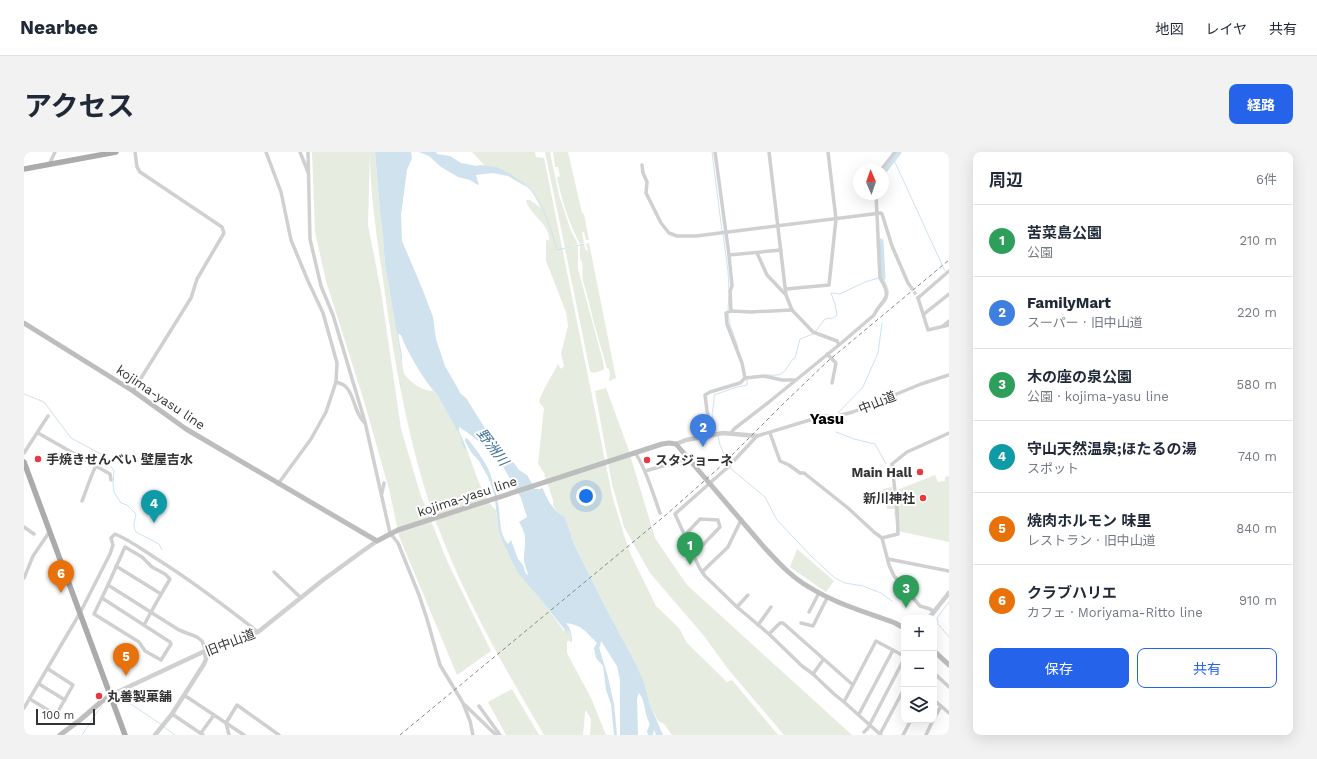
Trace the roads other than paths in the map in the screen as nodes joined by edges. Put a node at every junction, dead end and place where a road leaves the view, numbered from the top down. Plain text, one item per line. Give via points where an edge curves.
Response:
1 (55, 152) edge
2 (112, 152) edge
3 (135, 152) edge
4 (266, 152) edge
5 (300, 152) edge
6 (308, 152) edge
7 (714, 152) edge
8 (768, 152) edge
9 (828, 152) edge
10 (895, 152) edge
11 (49, 164) junction
12 (886, 164) edge
13 (642, 165) dead end
14 (24, 168) edge
15 (309, 175) junction
16 (877, 200) edge
17 (880, 213) junction
18 (836, 219) junction
19 (778, 226) junction
20 (724, 233) junction
21 (780, 250) junction
22 (757, 253) junction
23 (729, 255) junction
24 (949, 271) edge
25 (911, 287) tunnel mouth
26 (786, 288) junction
27 (949, 294) edge
28 (786, 295) junction
29 (792, 310) junction
30 (731, 311) junction
31 (924, 314) junction
32 (949, 321) edge
33 (24, 323) edge
34 (949, 325) edge
35 (942, 326) junction
36 (839, 344) junction
37 (827, 354) junction
38 (949, 375) edge
39 (747, 378) junction
40 (794, 380) junction
41 (336, 382) junction
42 (832, 383) dead end
43 (133, 391) junction
44 (48, 416) dead end
45 (364, 422) junction
46 (38, 432) junction
47 (731, 433) junction
48 (770, 433) junction
49 (716, 434) junction
50 (949, 434) edge
51 (758, 436) junction
52 (676, 444) junction
53 (24, 453) edge
54 (633, 453) junction
55 (688, 460) junction
56 (24, 462) edge
57 (96, 466) junction
58 (645, 471) junction
59 (27, 476) edge
60 (110, 480) dead end
61 (384, 483) dead end
62 (278, 484) junction
63 (709, 484) junction
64 (382, 494) junction
65 (82, 501) dead end
66 (660, 513) dead end
67 (741, 520) junction
68 (24, 527) edge
69 (50, 531) junction
70 (390, 533) junction
71 (34, 534) dead end
72 (685, 535) junction
73 (882, 538) junction
74 (377, 542) junction
75 (694, 554) junction
76 (888, 559) junction
77 (116, 566) junction
78 (949, 571) edge
79 (274, 572) dead end
80 (702, 572) junction
81 (24, 578) edge
82 (108, 585) junction
83 (819, 593) junction
84 (949, 593) edge
85 (161, 594) junction
86 (748, 595) dead end
87 (102, 598) junction
88 (301, 598) junction
89 (827, 598) junction
90 (737, 607) junction
91 (771, 607) dead end
92 (151, 612) junction
93 (809, 612) dead end
94 (934, 612) junction
95 (80, 613) junction
96 (932, 615) edge
97 (801, 623) dead end
98 (144, 625) junction
99 (758, 625) junction
100 (901, 626) edge
101 (258, 632) junction
102 (769, 634) junction
103 (893, 650) junction
104 (206, 651) junction
105 (901, 654) edge
106 (937, 654) edge
107 (823, 660) junction
108 (901, 665) edge
109 (949, 665) edge
110 (48, 669) junction
111 (813, 674) junction
112 (937, 677) edge
113 (39, 684) junction
114 (853, 685) junction
115 (949, 687) edge
116 (184, 695) junction
117 (110, 696) junction
118 (901, 696) edge
119 (30, 699) junction
120 (65, 700) junction
121 (844, 702) junction
122 (463, 703) junction
123 (937, 703) edge
124 (479, 706) dead end
125 (941, 706) junction
126 (24, 708) edge
127 (937, 713) edge
128 (949, 713) edge
129 (172, 714) junction
130 (859, 714) junction
131 (214, 715) junction
132 (226, 723) junction
133 (909, 723) edge
134 (932, 723) edge
135 (870, 724) junction
136 (864, 732) dead end
137 (202, 734) edge
138 (60, 735) edge
139 (125, 735) edge
140 (155, 735) edge
141 (229, 735) edge
142 (244, 735) edge
143 (279, 735) edge
144 (473, 735) edge
145 (496, 735) edge
146 (500, 735) edge
147 (880, 735) edge
148 (903, 735) edge
149 (926, 735) edge

1 - 11 street
2 - 11 main road
3 - 43 street via 136,167 140,172 222,227 224,233 197,279 191,298
4 - 41 street via 281,192 294,246 323,313 337,363
5 - 15 street
6 - 15 street
7 - 20 street
8 - 19 street
9 - 18 street
10 - 12 street
11 - 14 main road
13 - 20 street via 647,182 646,193 661,223 669,232 677,236 690,237
15 - 45 street via 310,239 320,286 334,315
16 - 17 street
17 - 18 street
17 - 25 street
17 - 36 street via 880,278 886,288 885,302 874,315
18 - 19 street
18 - 26 street via 829,285
19 - 20 street
19 - 21 street
20 - 23 street
21 - 22 street
21 - 26 street
22 - 23 street
22 - 28 street via 767,275
23 - 30 street
24 - 31 street via 918,298
26 - 28 street
27 - 31 street
28 - 29 street
29 - 30 street
29 - 36 street via 814,333
30 - 39 street via 726,313 727,324
31 - 35 street via 928,330
32 - 35 street
33 - 43 main road, kojima-yasu line
34 - 35 street
36 - 37 street
37 - 40 street
37 - 42 street via 836,363
38 - 48 street, 中山道 via 853,412 823,416
39 - 40 street via 764,376
39 - 49 street via 705,396 707,411
40 - 47 street
41 - 45 street via 345,386 351,394 358,416
41 - 62 street via 320,424
43 - 62 main road, kojima-yasu line via 186,429
44 - 46 street
45 - 64 street
46 - 53 street
46 - 57 street
47 - 49 street
47 - 51 street
48 - 51 street, 中山道
48 - 73 street via 780,461 804,473
49 - 52 street
50 - 73 street via 907,452 892,464 898,534
51 - 63 street
52 - 54 main road, kojima-yasu line via 662,444
52 - 55 main road
54 - 58 street via 638,456
54 - 70 main road, kojima-yasu line
55 - 58 street
55 - 63 main road
56 - 59 main road
57 - 60 street via 110,474
57 - 65 street
58 - 66 street
59 - 69 main road
61 - 64 street
62 - 74 main road, kojima-yasu line
63 - 67 main road
63 - 72 street via 675,514
64 - 70 street
67 - 80 street via 728,547
67 - 83 main road via 789,572
68 - 71 street
69 - 81 street via 33,556
69 - 95 main road
70 - 74 main road, kojima-yasu line
70 - 122 street via 398,543 419,595 440,665
72 - 75 street
72 - 75 street via 700,519 718,520 720,527
73 - 76 street
74 - 88 street, 旧中山道 via 360,552
75 - 80 street
76 - 78 street
76 - 94 street via 894,576 904,588 920,606
77 - 82 street
77 - 85 street
77 - 85 street via 125,547 142,557 170,579
79 - 88 street
80 - 90 street
82 - 87 street
82 - 92 street
83 - 89 main road
83 - 93 street
84 - 94 street
85 - 92 street
86 - 90 street
87 - 98 street
87 - 98 street via 94,614 139,642 145,651 161,660 171,644
88 - 101 street, 旧中山道
89 - 97 street via 812,626
89 - 100 main road
90 - 99 street
91 - 99 street
92 - 98 street
92 - 104 street via 179,630 197,637 202,641
94 - 96 street
95 - 101 street via 110,554 113,545 111,538 115,534 180,573
95 - 110 street
95 - 117 main road
99 - 102 street
101 - 104 street, 旧中山道
102 - 107 street via 783,623
102 - 111 street
103 - 105 street
103 - 114 street via 876,640
103 - 130 street
104 - 116 street via 204,664
104 - 117 street, 旧中山道
106 - 109 main road
107 - 111 street
107 - 114 street
108 - 135 street
110 - 113 street
110 - 120 street via 73,685
111 - 121 street
112 - 115 street
113 - 119 street
113 - 120 street
114 - 121 street
116 - 129 street
116 - 131 street
117 - 138 main road
117 - 139 main road
118 - 147 street
119 - 120 street via 56,715
119 - 126 street
121 - 130 street
122 - 144 street
122 - 145 street
123 - 125 street
124 - 146 street
125 - 127 street
125 - 128 street
129 - 137 street
129 - 140 street
130 - 135 street
131 - 132 street
131 - 137 street
132 - 141 street
132 - 142 street
132 - 143 street via 237,704
133 - 148 street
134 - 149 street
135 - 136 street
135 - 147 street

